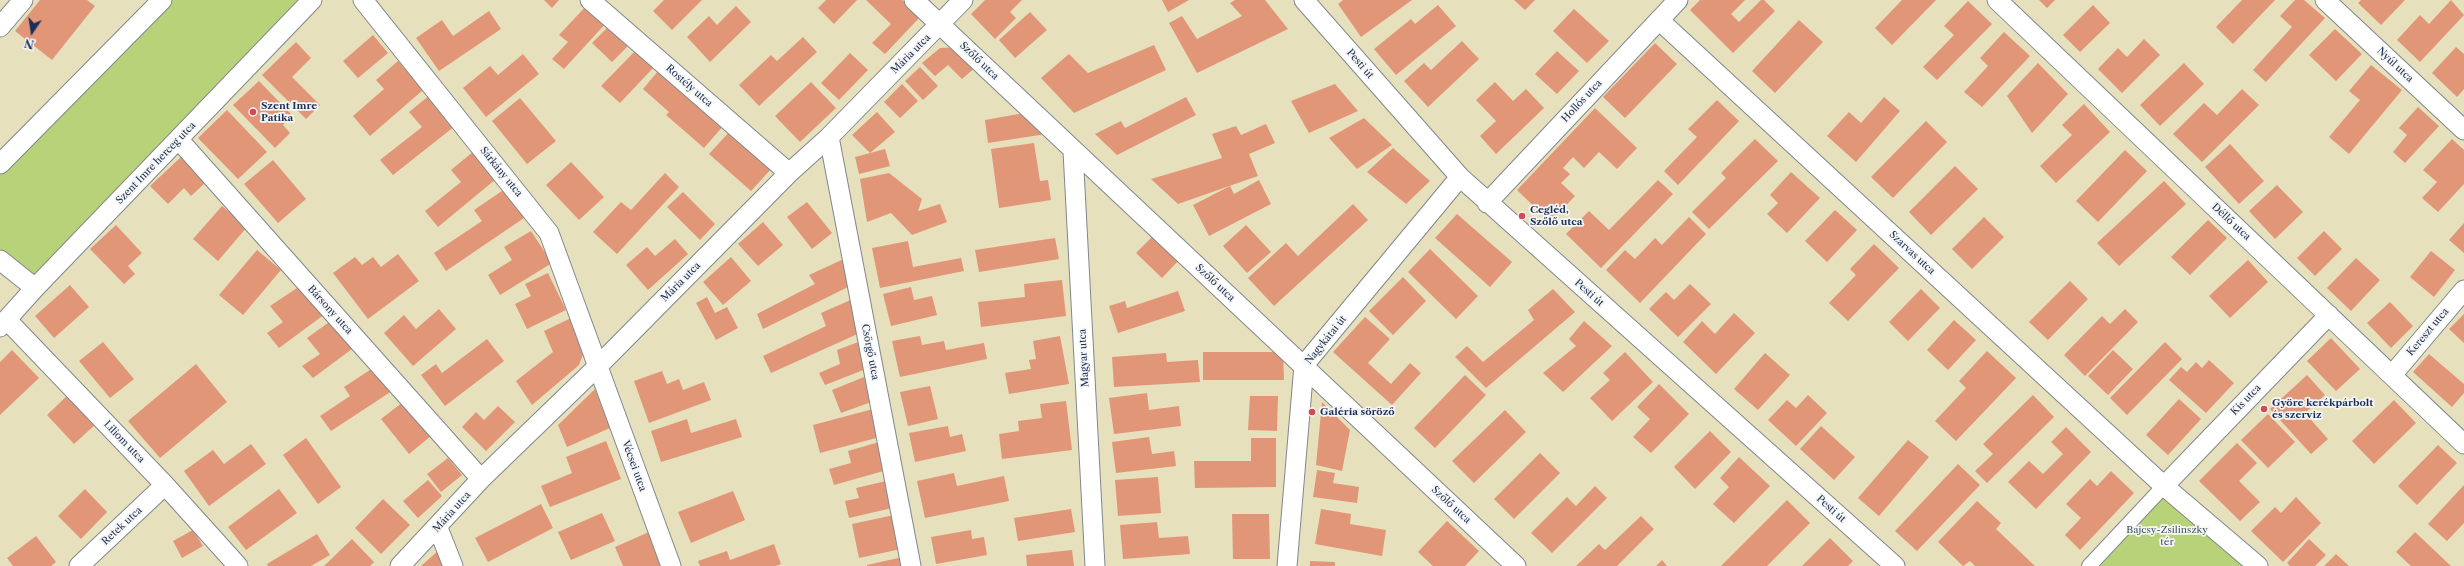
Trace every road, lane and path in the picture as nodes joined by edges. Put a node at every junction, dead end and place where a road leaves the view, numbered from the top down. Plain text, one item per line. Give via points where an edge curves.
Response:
1 (24, 0) edge
2 (162, 0) edge
3 (312, 0) edge
4 (363, 0) edge
5 (590, 0) edge
6 (914, 0) edge
7 (963, 0) edge
8 (1304, 0) edge
9 (1678, 0) edge
10 (1996, 0) edge
11 (2325, 0) edge
12 (1659, 20) junction
13 (940, 24) junction
14 (0, 27) edge
15 (2464, 130) edge
16 (829, 137) junction
17 (179, 140) junction
18 (1073, 151) junction
19 (0, 164) edge
20 (789, 173) junction
21 (1460, 177) junction
22 (1487, 203) junction
23 (0, 260) edge
24 (35, 288) junction
25 (2464, 290) edge
26 (2329, 315) junction
27 (4, 324) edge
28 (1304, 365) junction
29 (598, 366) junction
30 (2392, 375) junction
31 (2464, 444) edge
32 (481, 479) junction
33 (165, 485) junction
34 (2164, 486) junction
35 (438, 528) junction
36 (79, 566) edge
37 (238, 566) edge
38 (400, 566) edge
39 (453, 566) edge
40 (671, 566) edge
41 (911, 566) edge
42 (1095, 566) edge
43 (1287, 566) edge
44 (1516, 566) edge
45 (1895, 566) edge
46 (2089, 566) edge
47 (2258, 566) edge

1 - 14 street
2 - 19 street
3 - 17 street, Szent Imre herceg utca
4 - 29 street, Sárkány utca via 549,233
5 - 20 street, Rostély utca
6 - 13 street, Szőlő utca
7 - 13 street, Mária utca
8 - 21 street, Pesti út
9 - 12 street, Hollós utca
10 - 26 street, Déllő utca
11 - 15 street, Nyúl utca
12 - 22 street, Hollós utca
12 - 34 street, Szarvas utca
13 - 16 street, Mária utca
13 - 18 street, Szőlő utca
16 - 20 street, Mária utca
16 - 41 street, Csörgő utca
17 - 24 street, Szent Imre herceg utca
17 - 32 street, Bársony utca
18 - 28 street, Szőlő utca
18 - 42 street, Magyar utca
20 - 29 street, Mária utca
21 - 22 street, Pesti út
21 - 28 street, Nagykátai út
22 - 45 street, Pesti út
23 - 24 street
24 - 27 street, Szent Imre herceg utca
25 - 30 street, Kereszt utca
26 - 30 street, Déllő utca
26 - 34 street, Kis utca
27 - 33 street, Liliom utca
28 - 43 street, Nagykátai út
28 - 44 street, Szőlő utca
29 - 32 street, Mária utca
29 - 40 street, Vécsei utca
30 - 31 street, Déllő utca
32 - 35 street, Mária utca
33 - 36 street, Retek utca
33 - 37 street, Liliom utca
34 - 46 street
34 - 47 street
35 - 38 street, Mária utca
35 - 39 street

